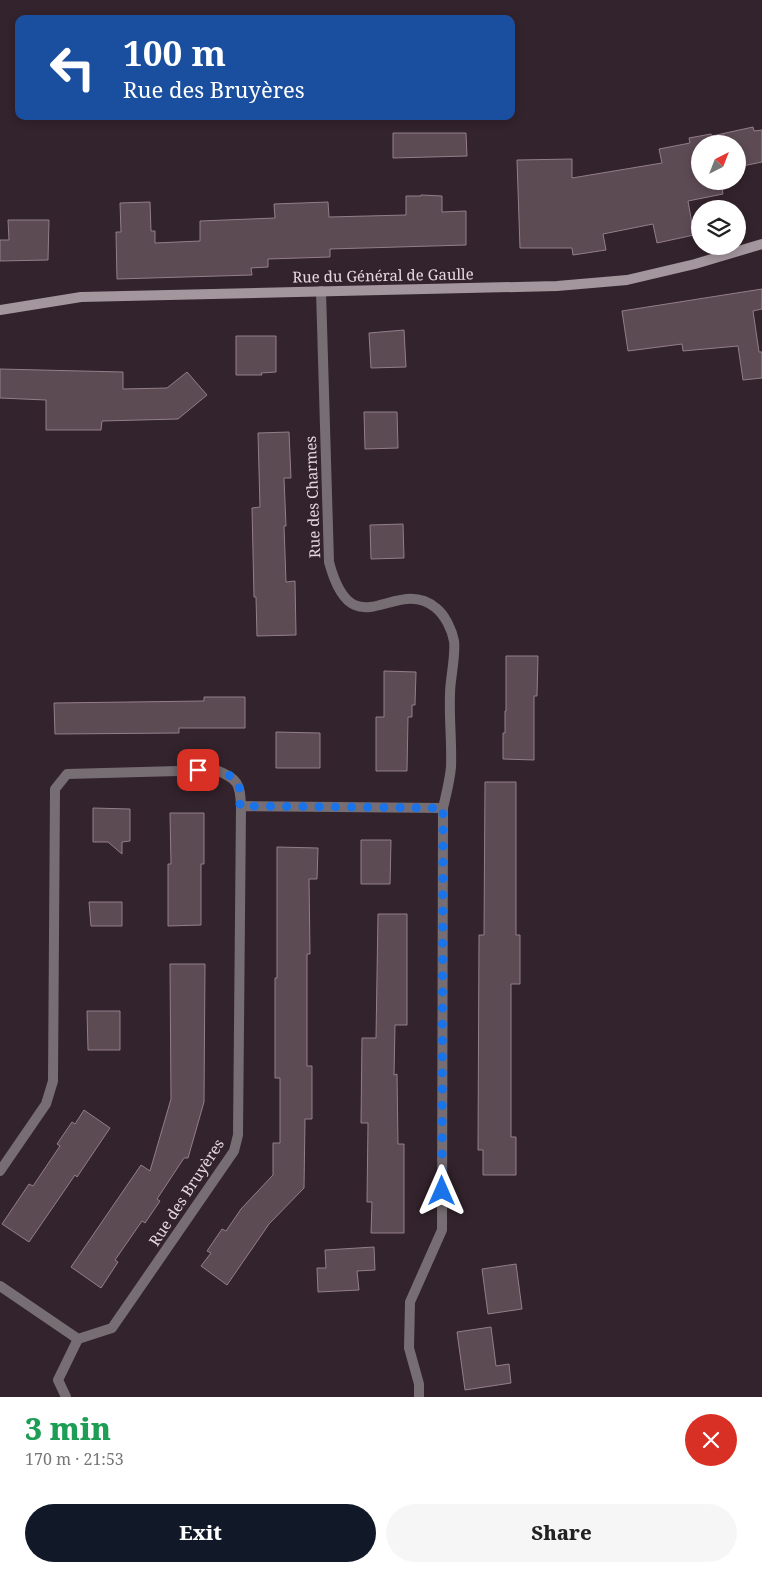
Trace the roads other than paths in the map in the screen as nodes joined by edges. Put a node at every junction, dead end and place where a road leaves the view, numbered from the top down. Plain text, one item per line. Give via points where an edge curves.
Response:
1 (762, 244) edge
2 (320, 291) junction
3 (0, 310) edge
4 (240, 806) junction
5 (443, 808) junction
6 (0, 1171) edge
7 (0, 1286) edge
8 (78, 1339) junction
9 (66, 1397) edge
10 (419, 1397) edge

1 - 2 street, Rue du Général de Gaulle via 627,280 557,286
2 - 3 street, Rue du Général de Gaulle via 81,297
2 - 5 street, Rue des Charmes via 329,562 343,596 359,607 374,608 406,598 421,600 436,608 447,623 454,642 450,768
4 - 5 street
4 - 6 street, Rue des Bruyères via 240,790 232,776 216,770 67,774 55,789 53,1081 46,1104
4 - 8 street, Rue des Bruyères via 238,1135 234,1151 112,1328
5 - 10 street, Rue des Charmes via 442,1230 410,1302 410,1348
7 - 8 street
8 - 9 street via 58,1380

